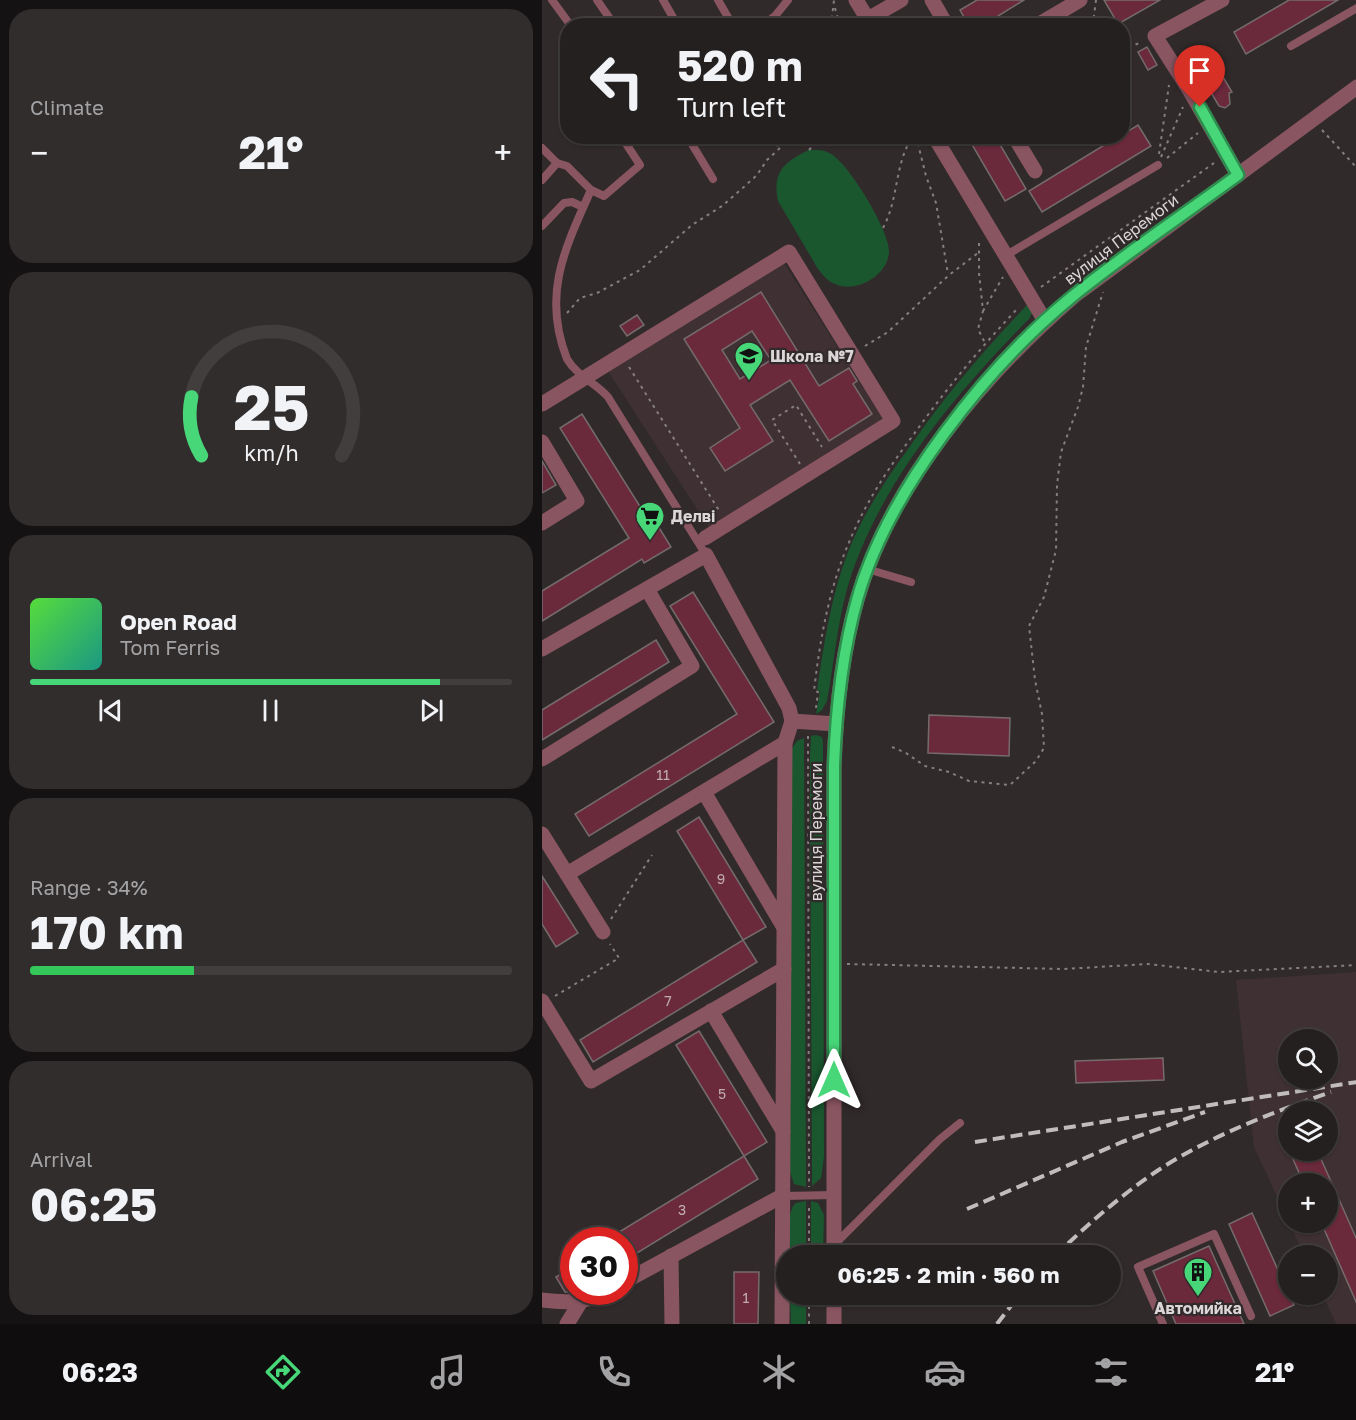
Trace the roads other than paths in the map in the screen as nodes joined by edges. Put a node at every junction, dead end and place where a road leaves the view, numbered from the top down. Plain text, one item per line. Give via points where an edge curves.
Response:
1 (552, 0) edge
2 (597, 0) edge
3 (663, 0) edge
4 (718, 0) edge
5 (788, 0) edge
6 (856, 0) edge
7 (901, 0) edge
8 (932, 0) edge
9 (1080, 0) edge
10 (1222, 0) edge
11 (1356, 8) edge
12 (565, 18) edge
13 (609, 18) edge
14 (673, 18) edge
15 (728, 18) edge
16 (771, 18) edge
17 (867, 18) edge
18 (876, 18) edge
19 (942, 18) edge
20 (1050, 18) edge
21 (1291, 46) dead end
22 (1356, 87) edge
23 (626, 144) edge
24 (692, 144) edge
25 (939, 144) edge
26 (1019, 144) edge
27 (542, 148) edge
28 (557, 163) junction
29 (1158, 165) road end
30 (1035, 171) dead end
31 (1238, 175) junction
32 (713, 179) dead end
33 (542, 180) edge
34 (591, 190) junction
35 (583, 207) junction
36 (542, 226) edge
37 (1008, 260) junction
38 (1045, 321) junction
39 (585, 378) junction
40 (542, 404) edge
41 (542, 442) edge
42 (542, 523) edge
43 (705, 538) dead end
44 (706, 555) junction
45 (867, 569) junction
46 (911, 582) dead end
47 (647, 589) junction
48 (542, 649) edge
49 (792, 721) junction
50 (836, 724) junction
51 (785, 743) junction
52 (542, 759) edge
53 (704, 792) junction
54 (542, 834) edge
55 (567, 874) junction
56 (783, 926) junction
57 (603, 932) dead end
58 (784, 969) junction
59 (542, 1001) edge
60 (711, 1011) junction
61 (960, 1123) dead end
62 (783, 1131) junction
63 (782, 1196) junction
64 (834, 1196) junction
65 (834, 1245) edge
66 (839, 1245) edge
67 (671, 1256) junction
68 (638, 1274) edge
69 (542, 1300) edge
70 (560, 1302) edge
71 (579, 1305) edge
72 (834, 1305) edge
73 (1251, 1316) dead end
74 (567, 1324) edge
75 (672, 1324) edge
76 (782, 1324) edge
77 (834, 1324) edge
78 (1163, 1324) edge

1 - 12 lane
2 - 13 lane
3 - 14 lane
4 - 15 lane
5 - 16 lane
6 - 17 street
7 - 18 street
8 - 19 street
9 - 20 street
10 - 31 street via 1155,36
11 - 21 lane
22 - 31 street, вулиця Перемоги
23 - 34 lane via 640,165 604,196
24 - 32 lane
25 - 37 street
26 - 30 street
27 - 28 lane
28 - 33 lane
28 - 34 lane via 567,166
29 - 37 lane
31 - 38 street, вулиця Перемоги
34 - 35 lane
35 - 36 lane via 564,203
35 - 39 lane via 561,251 550,289 551,319 568,361
37 - 38 street
38 - 45 street, вулиця Перемоги via 1002,364 928,456 892,515
39 - 40 street
39 - 43 street via 789,252 893,421
39 - 44 lane via 608,397
41 - 42 street via 577,501
44 - 47 street
44 - 49 street via 774,678
45 - 46 lane
45 - 50 street, вулиця Перемоги via 850,628
47 - 48 street
47 - 52 street via 692,666
49 - 50 street
49 - 51 street
50 - 64 street, вулиця Перемоги
51 - 53 street
51 - 56 street
53 - 55 street
53 - 56 street
54 - 55 street
55 - 57 street
56 - 58 street
58 - 60 street
58 - 62 street
59 - 60 street via 591,1081
60 - 62 street
61 - 66 lane via 940,1138
62 - 63 street
63 - 64 lane
63 - 67 street
63 - 76 street
64 - 65 street, вулиця Перемоги
67 - 68 street
67 - 75 street
69 - 70 street
71 - 74 street
72 - 77 street
73 - 78 lane via 1214,1234 1138,1267

